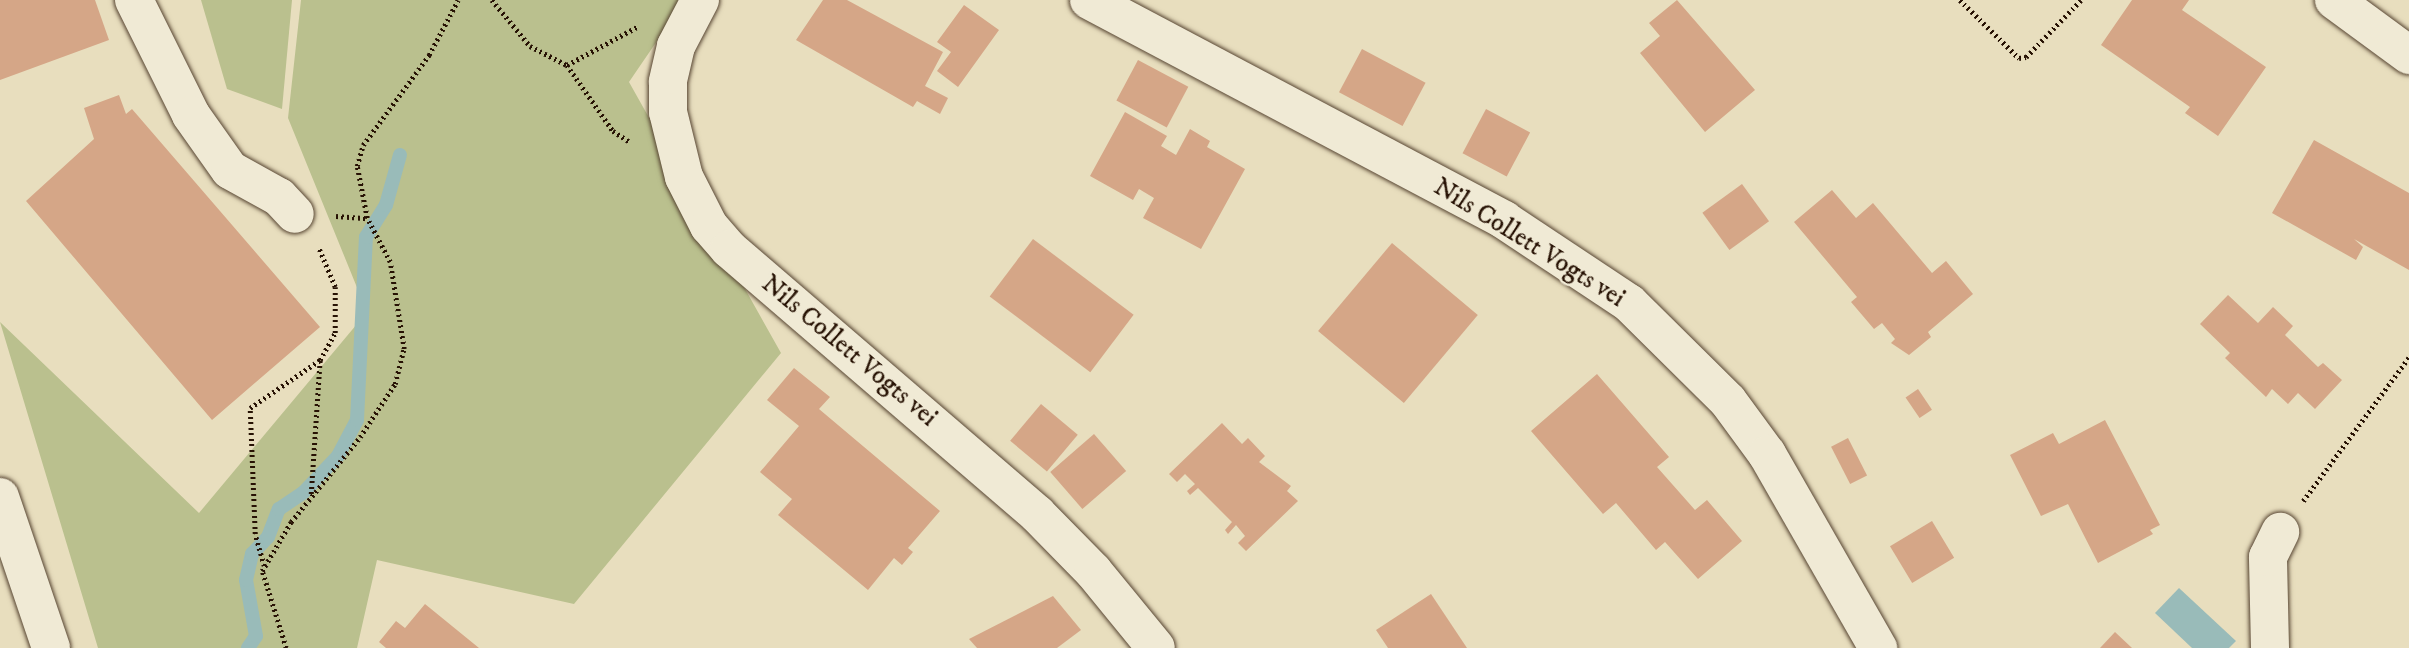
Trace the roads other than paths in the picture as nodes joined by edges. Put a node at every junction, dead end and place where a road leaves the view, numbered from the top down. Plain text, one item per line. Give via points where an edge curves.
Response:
1 (134, 0) edge
2 (1089, 0) edge
3 (2334, 0) edge
4 (697, 4) edge
5 (2409, 55) edge
6 (295, 214) road end
7 (0, 497) edge
8 (2280, 532) road end
9 (51, 648) edge
10 (1156, 648) edge
11 (1878, 648) edge
12 (2270, 648) edge

1 - 6 street via 191,115 230,170 279,197
2 - 11 street, Nils Collett Vogts vei via 1504,220 1629,303 1728,401 1767,454
3 - 5 street
4 - 10 street, Nils Collett Vogts vei via 676,46 668,82 672,132 695,204 729,249 1037,514 1093,571
7 - 9 street
8 - 12 street via 2268,556

